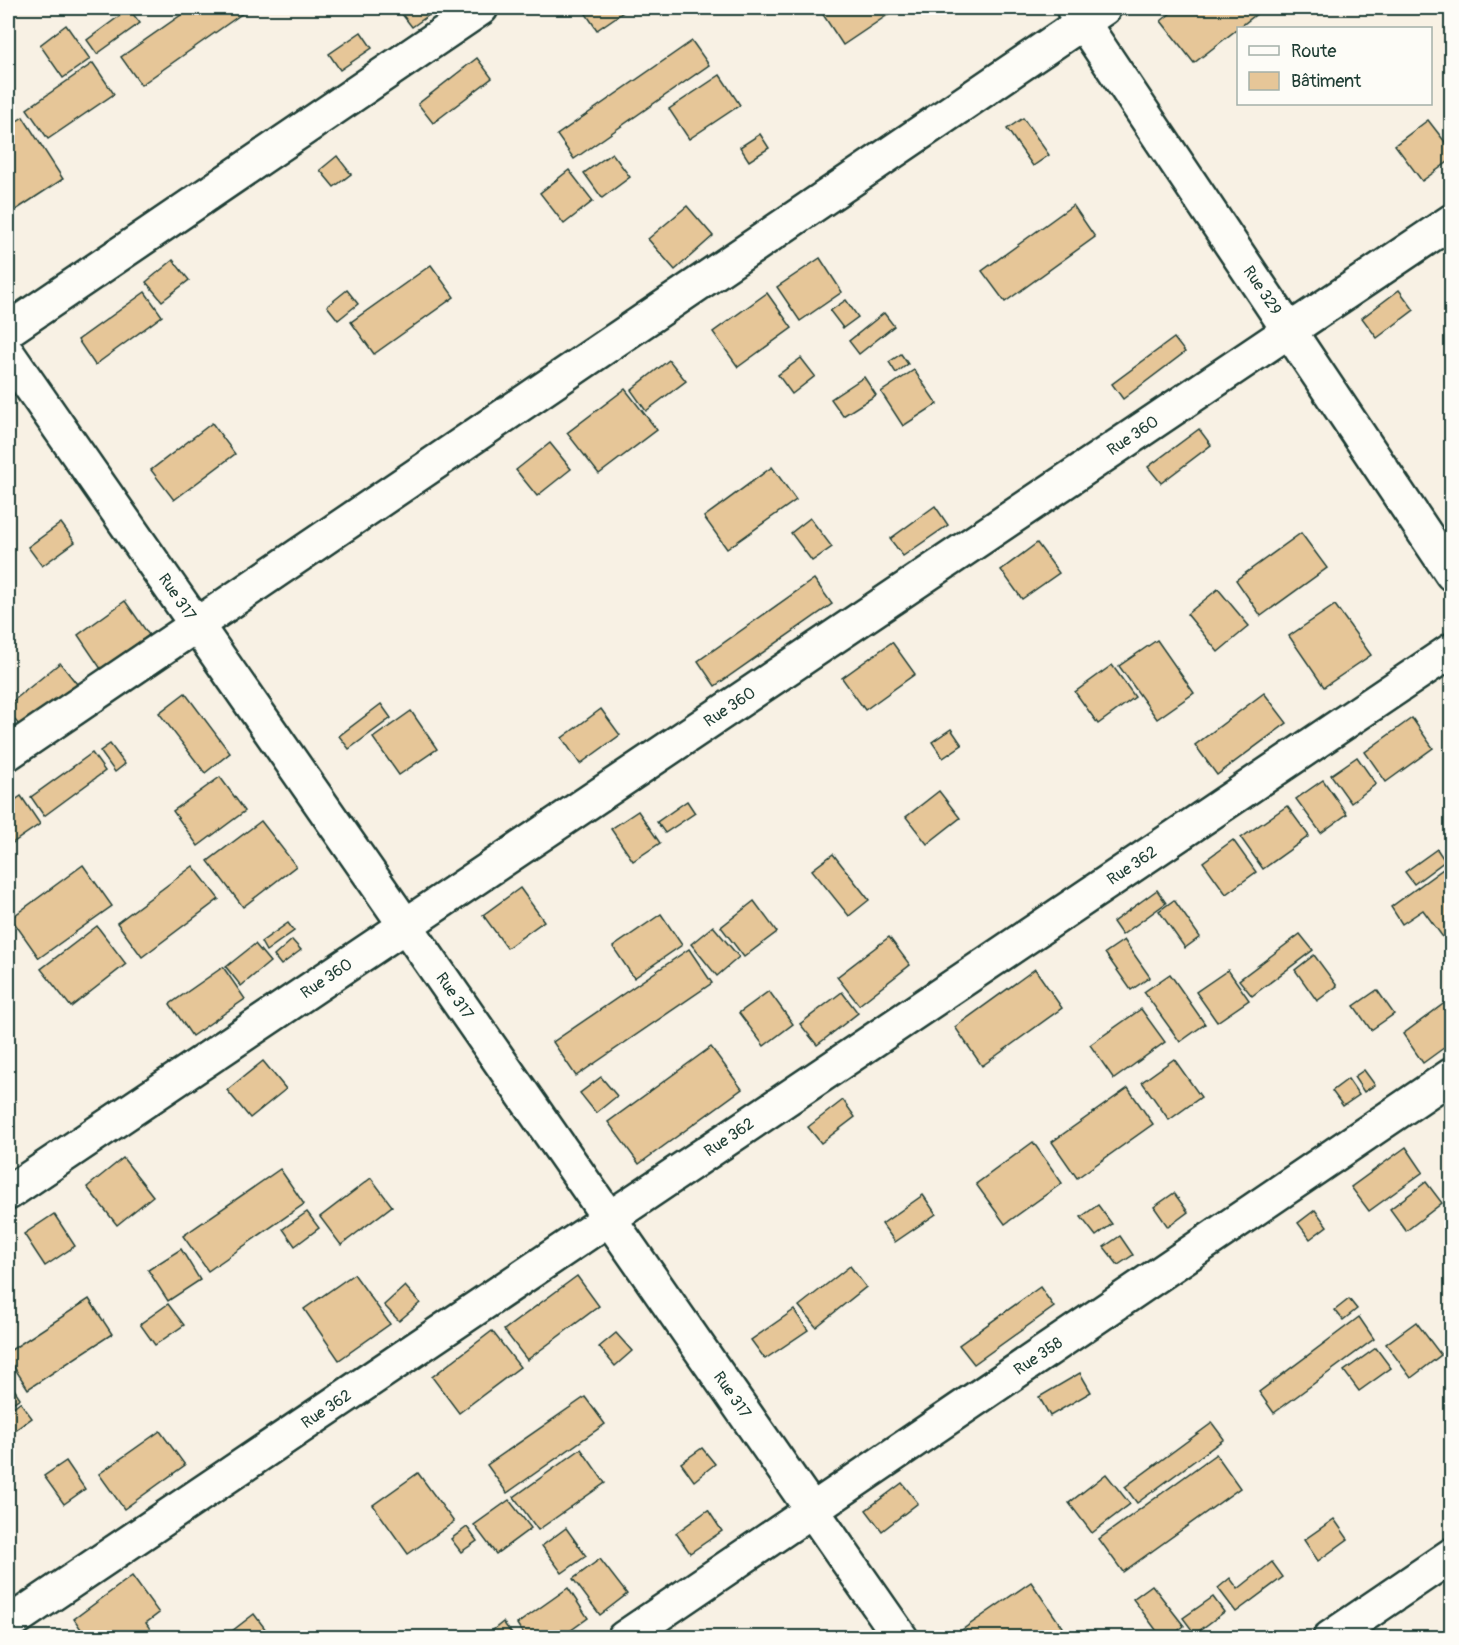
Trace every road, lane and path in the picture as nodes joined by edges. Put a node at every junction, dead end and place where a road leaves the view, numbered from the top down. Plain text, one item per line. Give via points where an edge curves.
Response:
1 (480, 8) edge
2 (1086, 12) edge
3 (1452, 221) edge
4 (8, 330) edge
5 (1289, 331) junction
6 (8, 354) edge
7 (1452, 574) edge
8 (196, 625) junction
9 (1452, 651) edge
10 (8, 753) edge
11 (405, 925) junction
12 (1452, 1075) edge
13 (8, 1193) edge
14 (610, 1220) junction
15 (812, 1510) junction
16 (1452, 1555) edge
17 (8, 1624) edge
18 (624, 1638) edge
19 (901, 1638) edge
20 (1330, 1638) edge

1 - 4 street
2 - 5 street, Rue 329
2 - 8 street
3 - 5 street, Rue 360
5 - 7 street, Rue 329
5 - 11 street, Rue 360
6 - 8 street, Rue 317
8 - 10 street
8 - 11 street, Rue 317
9 - 14 street, Rue 362
11 - 13 street, Rue 360
11 - 14 street, Rue 317
12 - 15 street, Rue 358
14 - 15 street, Rue 317
14 - 17 street, Rue 362
15 - 18 street, Rue 358
15 - 19 street, Rue 317
16 - 20 street

